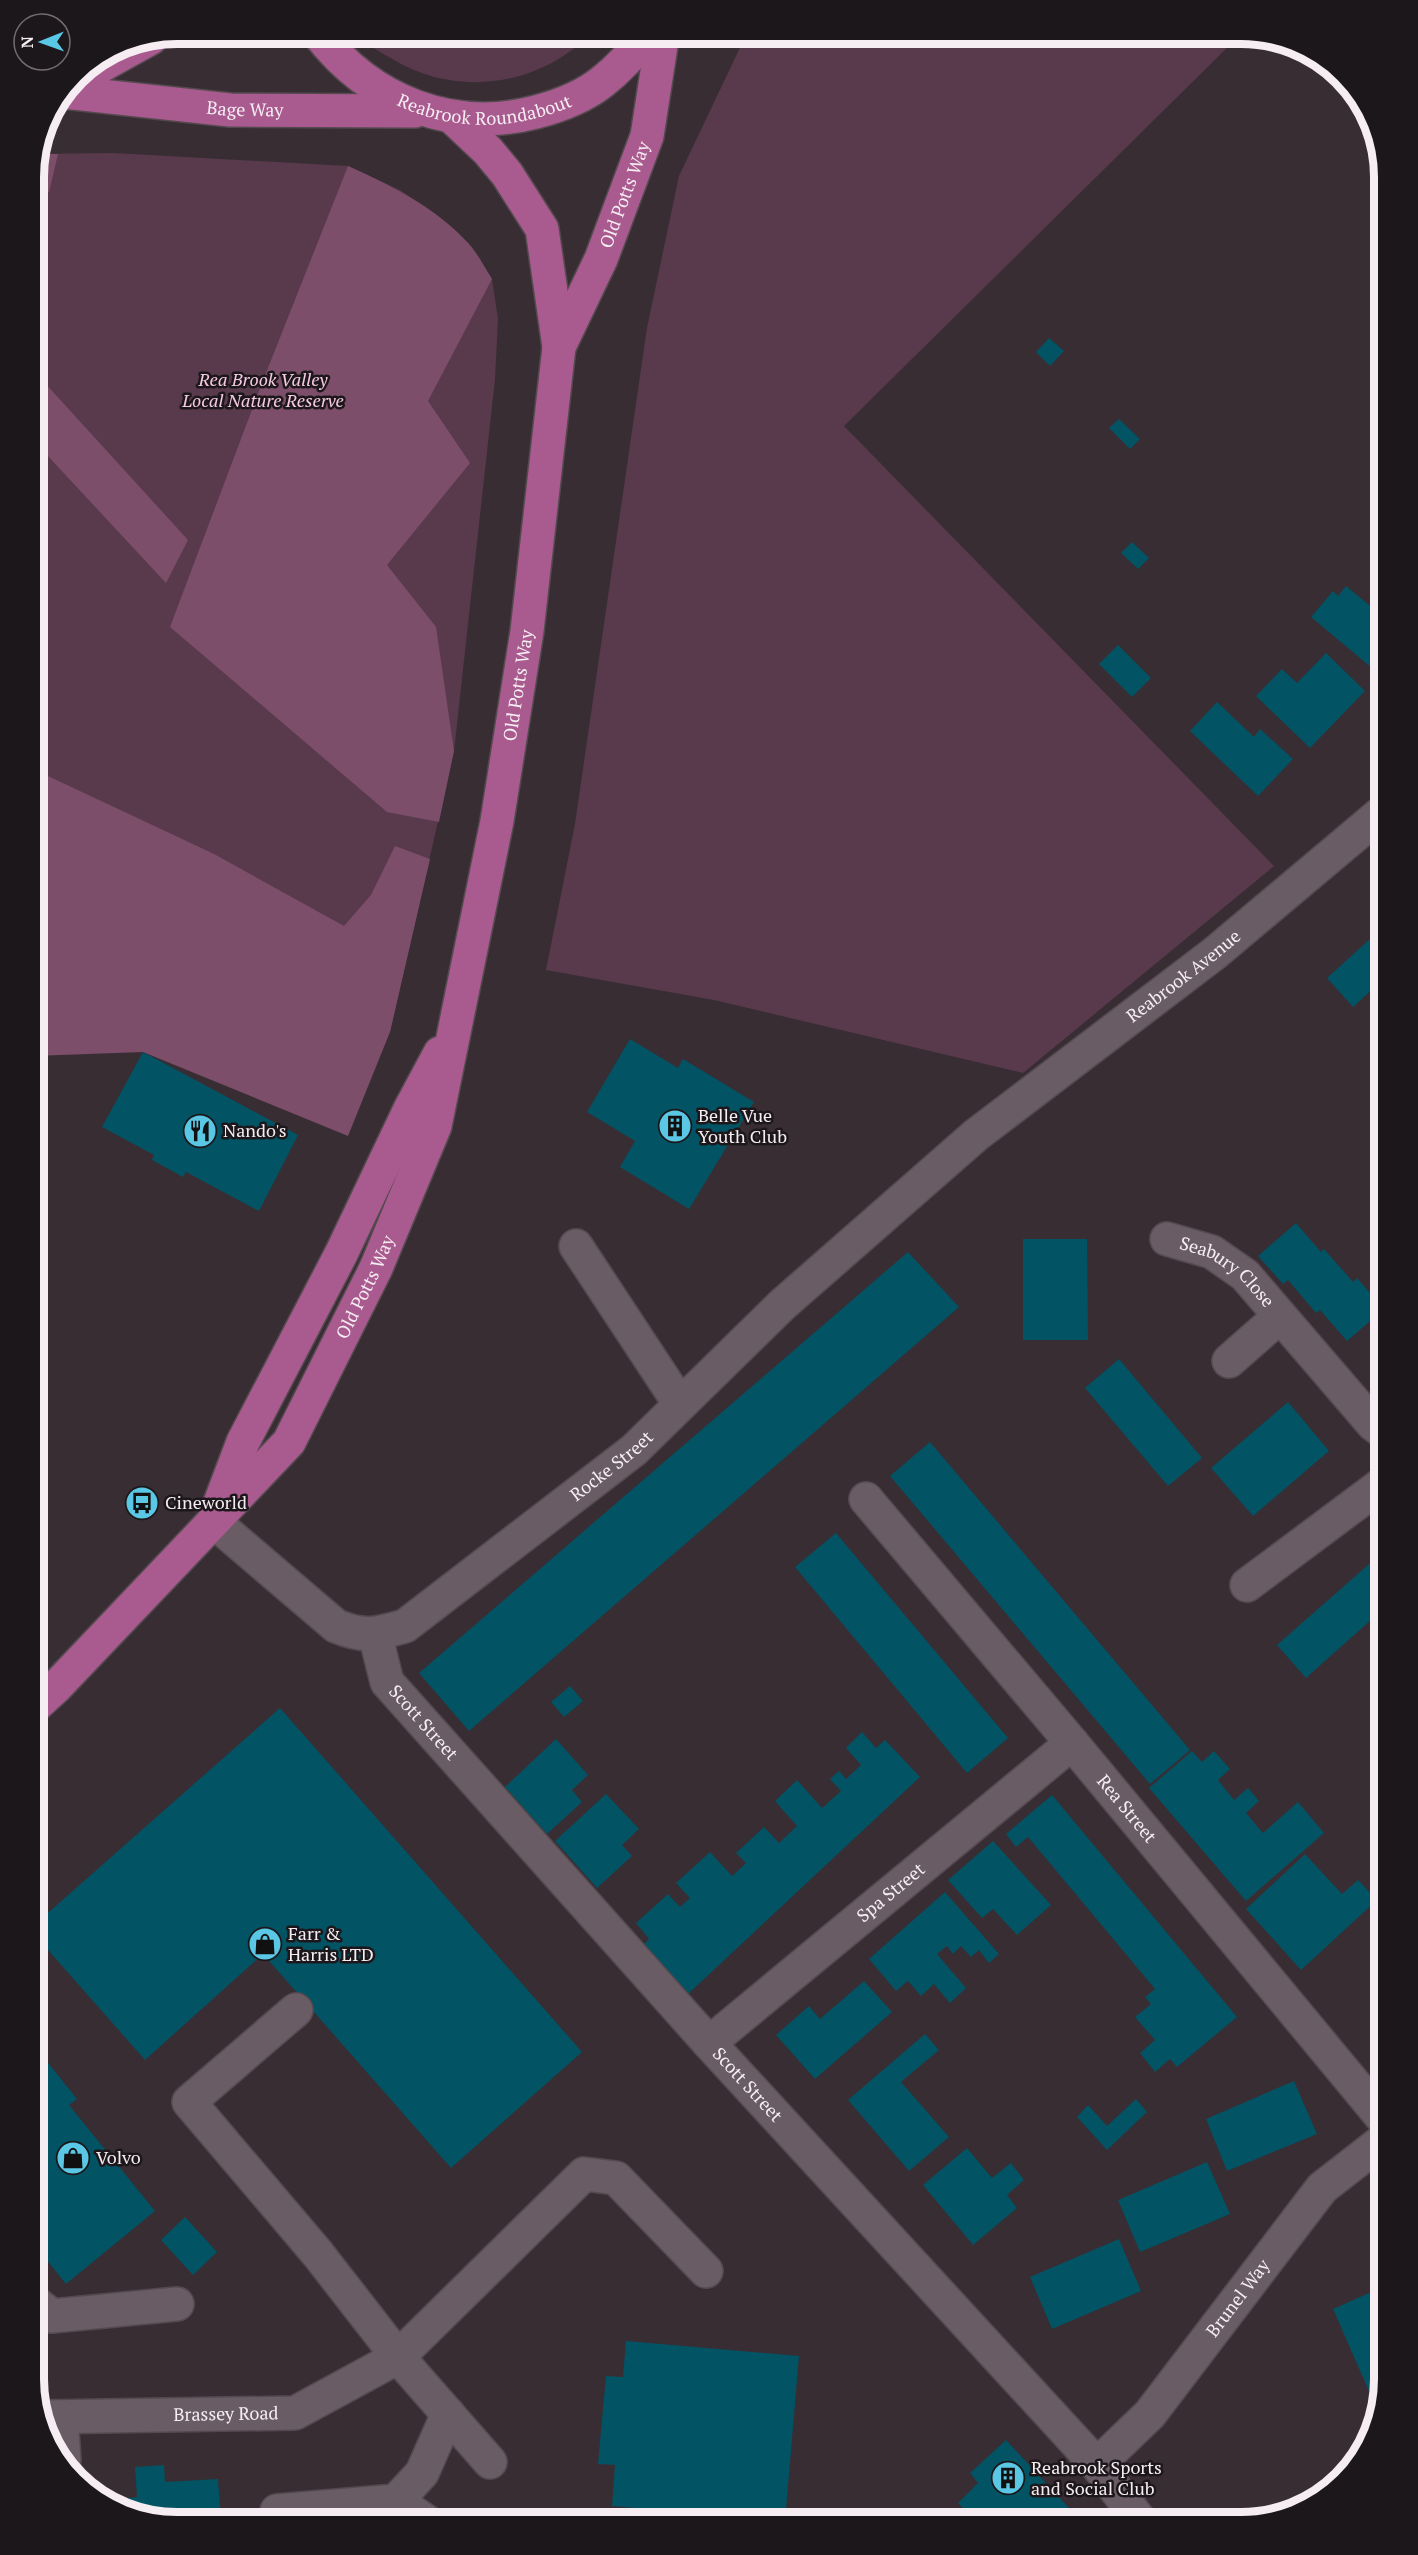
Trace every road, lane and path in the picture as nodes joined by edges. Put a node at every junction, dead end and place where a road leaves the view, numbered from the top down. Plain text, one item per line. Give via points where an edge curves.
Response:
1 (327, 44) edge
2 (641, 44) edge
3 (661, 44) edge
4 (74, 93) edge
5 (438, 114) junction
6 (559, 347) junction
7 (1374, 819) edge
8 (976, 1135) joint
9 (1167, 1239) dead end
10 (576, 1246) dead end
11 (1280, 1317) junction
12 (1229, 1361) dead end
13 (680, 1404) junction
14 (1374, 1425) edge
15 (1374, 1490) edge
16 (866, 1499) dead end
17 (213, 1521) junction
18 (1247, 1586) dead end
19 (375, 1634) junction
20 (44, 1697) edge
21 (1072, 1743) junction
22 (296, 2010) dead end
23 (708, 2043) junction
24 (1374, 2108) edge
25 (1374, 2148) edge
26 (706, 2271) dead end
27 (177, 2304) dead end
28 (44, 2310) edge
29 (398, 2357) junction
30 (448, 2414) junction
31 (51, 2417) edge
32 (57, 2437) edge
33 (490, 2462) dead end
34 (1097, 2465) junction
35 (396, 2501) junction
36 (278, 2511) dead end
37 (411, 2511) edge
38 (1133, 2512) edge

1 - 5 main road, Reabrook Roundabout via 382,92
2 - 5 main road, Reabrook Roundabout via 601,83 570,101 494,120
3 - 6 main road, Old Potts Way via 647,136 602,259
4 - 5 main road, Bage Way via 230,110
5 - 6 main road, Old Potts Way via 488,151 542,229
6 - 17 main road, Old Potts Way via 527,631 497,821 435,1126 376,1268 289,1442
7 - 8 street, Reabrook Avenue via 1215,953
8 - 13 street, Rocke Street via 782,1305
9 - 11 street, Seabury Close via 1212,1252 1237,1269
10 - 13 street
11 - 12 street, Seabury Close
11 - 14 street, Seabury Close
13 - 19 street, Rocke Street via 634,1450 405,1626
15 - 18 street
16 - 21 street, Rea Street
17 - 19 street, Rocke Street via 336,1626 355,1634
17 - 20 main road, Old Potts Way
19 - 23 street, Scott Street via 387,1682
21 - 23 street, Spa Street
21 - 24 street, Rea Street
22 - 29 street via 189,2102 318,2254
23 - 34 street, Scott Street
25 - 34 street, Brunel Way via 1322,2188 1150,2414
26 - 29 street, Brassey Road via 616,2178 584,2174
27 - 28 street via 51,2316
29 - 30 street
29 - 31 street, Brassey Road via 295,2413
30 - 33 street
30 - 35 street via 422,2474
31 - 32 street
34 - 38 street, Scott Street
35 - 36 street
35 - 37 street

